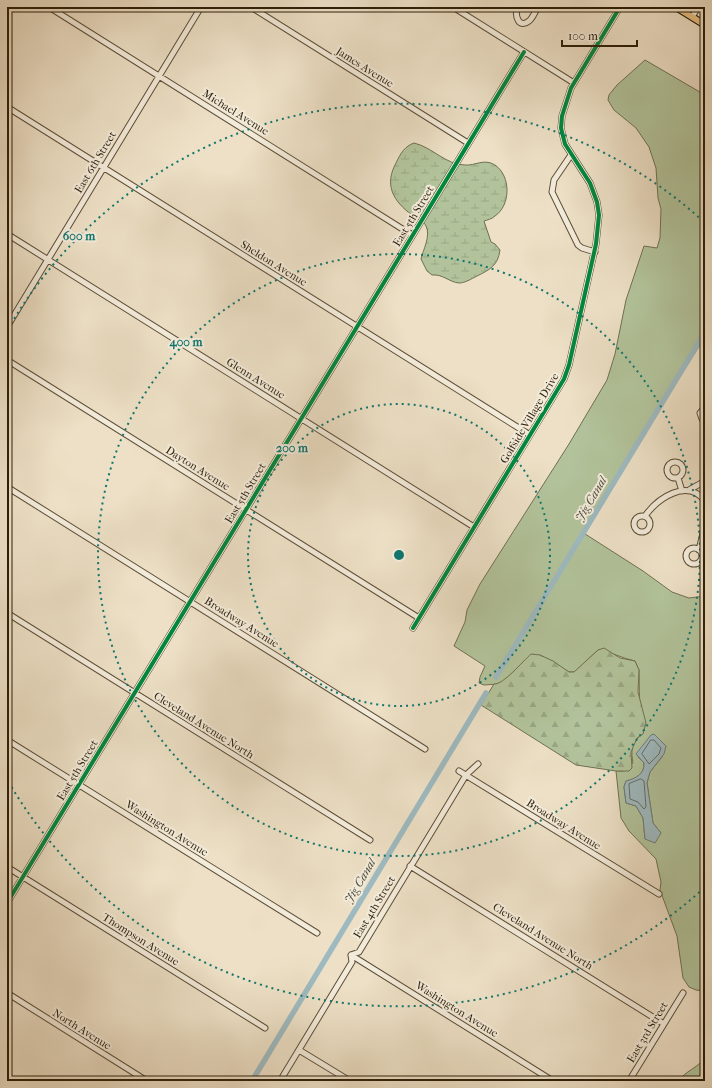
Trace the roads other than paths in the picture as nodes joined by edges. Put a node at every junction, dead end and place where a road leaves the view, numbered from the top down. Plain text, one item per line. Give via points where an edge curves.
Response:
1 (49, 7) edge
2 (201, 7) edge
3 (251, 7) edge
4 (453, 7) edge
5 (518, 7) edge
6 (538, 7) edge
7 (620, 7) edge
8 (676, 7) edge
9 (698, 7) edge
10 (692, 17) junction
11 (705, 25) edge
12 (524, 52) junction
13 (159, 76) junction
14 (574, 83) junction
15 (7, 107) edge
16 (468, 143) junction
17 (571, 155) junction
18 (103, 168) junction
19 (7, 234) edge
20 (412, 235) junction
21 (594, 252) junction
22 (48, 259) junction
23 (7, 327) edge
24 (356, 327) junction
25 (7, 360) edge
26 (705, 407) edge
27 (301, 418) junction
28 (705, 421) edge
29 (530, 435) junction
30 (678, 478) dead end
31 (705, 481) edge
32 (7, 487) edge
33 (688, 490) junction
34 (682, 491) junction
35 (705, 501) edge
36 (245, 510) junction
37 (645, 516) dead end
38 (705, 525) edge
39 (474, 527) junction
40 (699, 550) dead end
41 (190, 602) junction
42 (7, 613) edge
43 (419, 618) junction
44 (413, 628) dead end
45 (134, 693) junction
46 (7, 740) edge
47 (425, 749) dead end
48 (478, 764) dead end
49 (459, 770) dead end
50 (466, 775) junction
51 (79, 785) junction
52 (370, 840) dead end
53 (410, 866) junction
54 (7, 867) edge
55 (23, 877) junction
56 (659, 894) dead end
57 (7, 903) edge
58 (317, 933) dead end
59 (351, 955) junction
60 (7, 993) edge
61 (683, 993) dead end
62 (664, 1024) junction
63 (265, 1028) dead end
64 (299, 1050) junction
65 (147, 1081) edge
66 (280, 1081) edge
67 (350, 1081) edge
68 (553, 1081) edge
69 (629, 1081) edge

1 - 13 street, Michael Avenue
2 - 13 street, East 6th Street
3 - 16 street, James Avenue
4 - 12 street
5 - 6 street via 515,12 516,18 519,22 525,23
7 - 14 street, Golfside Village Drive
8 - 10 main road
9 - 10 street
10 - 11 main road
12 - 14 street
12 - 16 street, East 5th Street
13 - 18 street, East 6th Street
13 - 20 street, Michael Avenue
14 - 17 street, Golfside Village Drive via 565,102 561,122 563,139
15 - 18 street, Sheldon Avenue
16 - 20 street, East 5th Street
17 - 21 street, Golfside Village Drive via 587,177 597,202 599,221
17 - 21 street via 554,180 552,192 578,245
18 - 22 street, East 6th Street
18 - 24 street, Sheldon Avenue
19 - 22 street, Glenn Avenue
20 - 24 street, East 5th Street
21 - 29 street, Golfside Village Drive via 570,365
22 - 23 street, East 6th Street
22 - 27 street, Glenn Avenue
24 - 27 street, East 5th Street
24 - 29 street, Sheldon Avenue
25 - 36 street, Dayton Avenue
26 - 28 street via 700,413
27 - 36 street, East 5th Street
27 - 39 street, Glenn Avenue
29 - 39 street, Golfside Village Drive
30 - 34 street
31 - 33 street
32 - 41 street, Broadway Avenue
33 - 34 street
33 - 35 street via 698,494
34 - 37 street via 664,497
36 - 41 street, East 5th Street
36 - 43 street, Dayton Avenue
38 - 40 street
39 - 43 street, Golfside Village Drive
41 - 45 street, East 5th Street
41 - 47 street, Broadway Avenue
42 - 45 street, Cleveland Avenue North
43 - 44 street, Golfside Village Drive
45 - 51 street, East 5th Street
45 - 52 street, Cleveland Avenue North
46 - 51 street, Washington Avenue
48 - 50 street, East 4th Street
49 - 50 street, Broadway Avenue
50 - 53 street, East 4th Street
50 - 56 street, Broadway Avenue
51 - 55 street, East 5th Street
51 - 58 street, Washington Avenue
53 - 59 street, East 4th Street via 358,952
53 - 62 street, Cleveland Avenue North
54 - 55 street, Thompson Avenue
55 - 57 street, East 5th Street
55 - 63 street, Thompson Avenue
59 - 64 street, East 4th Street via 352,962
59 - 68 street, Washington Avenue
60 - 65 street, North Avenue
61 - 62 street, East 3rd Street
62 - 69 street, East 3rd Street
64 - 66 street, East 4th Street
64 - 67 street

